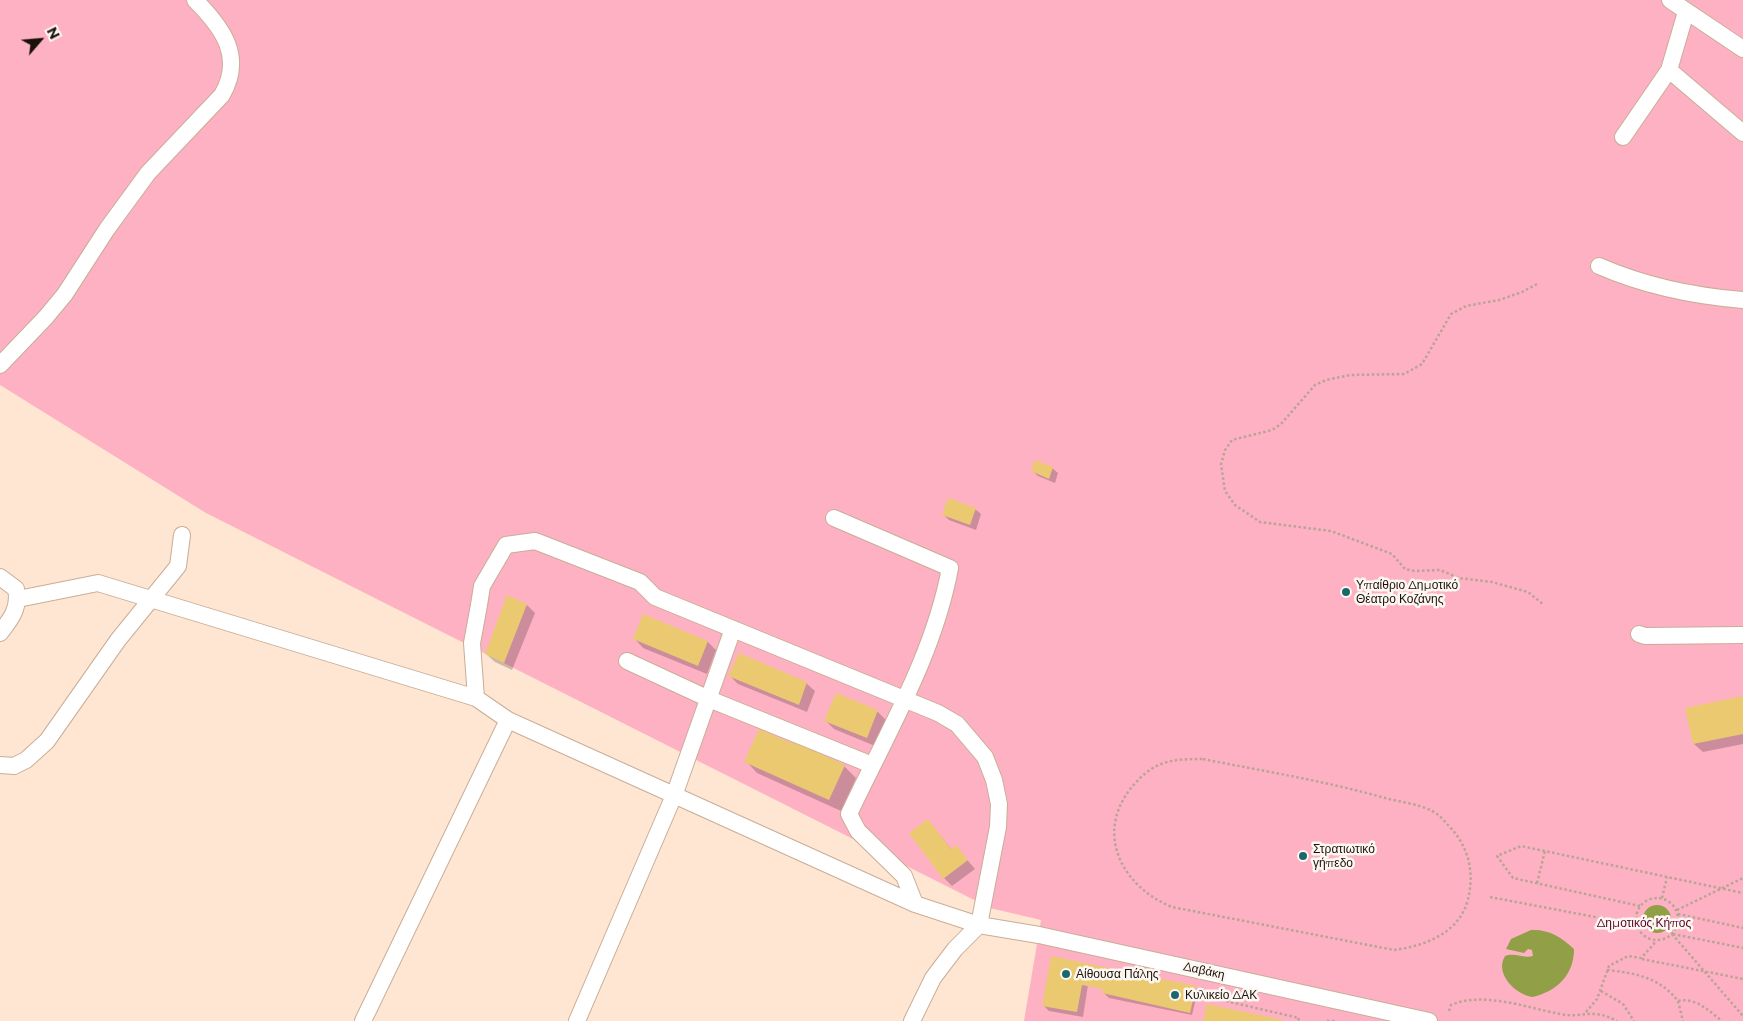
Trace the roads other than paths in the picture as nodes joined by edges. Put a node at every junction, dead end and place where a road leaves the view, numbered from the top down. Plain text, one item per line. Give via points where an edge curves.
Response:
1 (195, 0) edge
2 (1670, 0) edge
3 (1686, 12) junction
4 (1743, 49) edge
5 (1669, 70) junction
6 (1743, 133) edge
7 (1623, 137) dead end
8 (1599, 266) dead end
9 (1743, 300) edge
10 (0, 364) edge
11 (834, 518) dead end
12 (182, 535) dead end
13 (0, 577) edge
14 (18, 599) junction
15 (151, 601) junction
16 (733, 629) junction
17 (0, 633) edge
18 (1639, 634) dead end
19 (1743, 635) edge
20 (627, 661) dead end
21 (476, 698) junction
22 (905, 698) junction
23 (709, 699) junction
24 (508, 720) junction
25 (0, 765) edge
26 (872, 765) junction
27 (675, 793) junction
28 (915, 904) junction
29 (979, 925) junction
30 (363, 1021) edge
31 (577, 1021) edge
32 (912, 1021) edge
33 (1429, 1021) edge

1 - 10 street via 208,13 232,55 229,82 222,95 148,173 65,294
2 - 3 street
3 - 4 street
3 - 5 street
5 - 6 street
5 - 7 street
8 - 9 street via 1656,287
11 - 22 street via 950,568 944,603
12 - 15 street via 178,566
13 - 14 street via 16,589
14 - 15 street, Δαβάκη via 98,583
14 - 17 street via 17,608
15 - 21 street, Δαβάκη
15 - 25 street via 118,640 47,741 26,760 14,766
16 - 21 street via 655,597 640,582 535,541 506,545 482,586 472,643
16 - 22 street
16 - 23 street
18 - 19 street
20 - 23 street
21 - 24 street, Δαβάκη
22 - 26 street
22 - 29 street via 957,724 985,757 994,780 999,804 998,827
23 - 26 street
23 - 27 street
24 - 27 street, Δαβάκη
24 - 30 street
26 - 28 street via 848,814 858,831 904,876
27 - 28 street, Δαβάκη
27 - 31 street
28 - 29 street, Δαβάκη
29 - 32 street via 933,978
29 - 33 street, Δαβάκη via 1039,935

